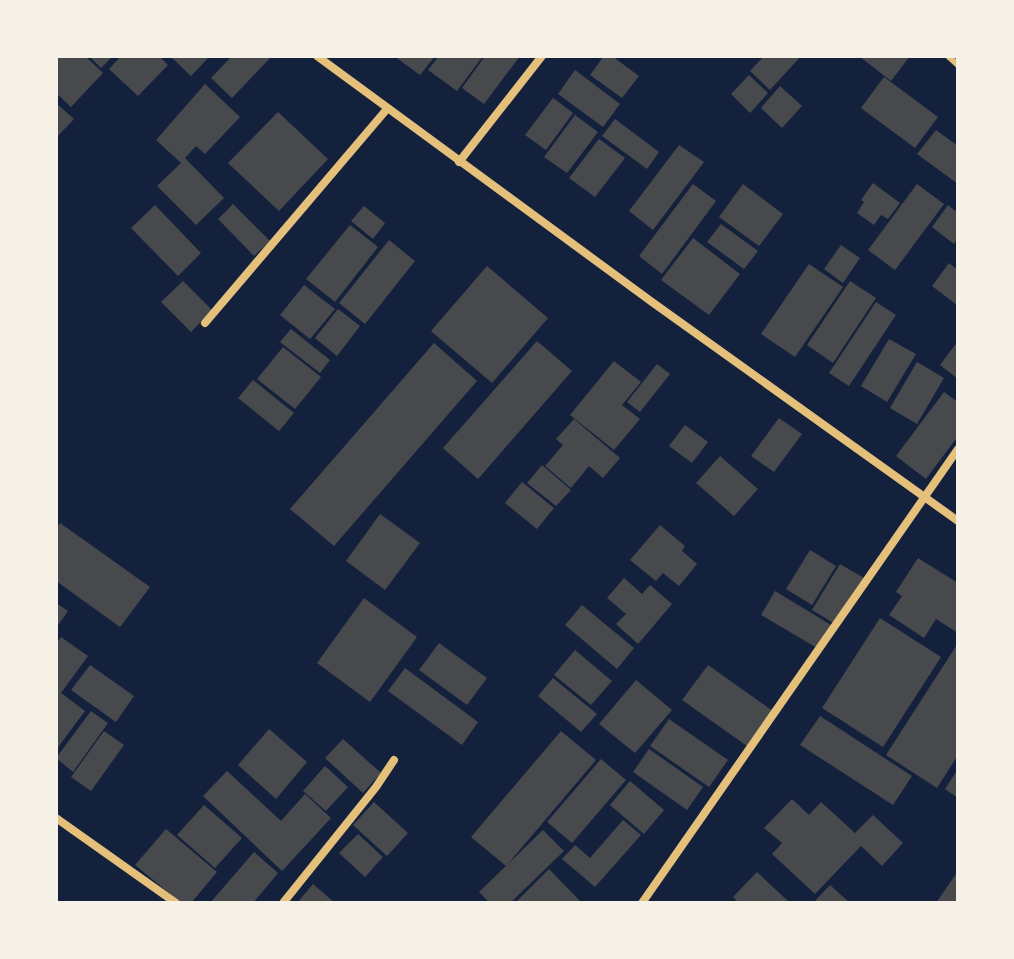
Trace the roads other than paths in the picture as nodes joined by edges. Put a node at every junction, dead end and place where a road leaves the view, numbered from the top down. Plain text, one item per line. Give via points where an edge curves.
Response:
1 (317, 56) edge
2 (542, 56) edge
3 (948, 56) edge
4 (958, 65) edge
5 (387, 109) junction
6 (459, 162) junction
7 (205, 323) dead end
8 (958, 449) edge
9 (924, 497) junction
10 (958, 521) edge
11 (394, 760) dead end
12 (56, 818) edge
13 (176, 903) edge
14 (283, 903) edge
15 (642, 903) edge

1 - 5 street
2 - 6 street
3 - 4 lane
5 - 6 street
5 - 7 street
6 - 9 street
8 - 9 street
9 - 10 street
9 - 15 street
11 - 14 street
12 - 13 street

